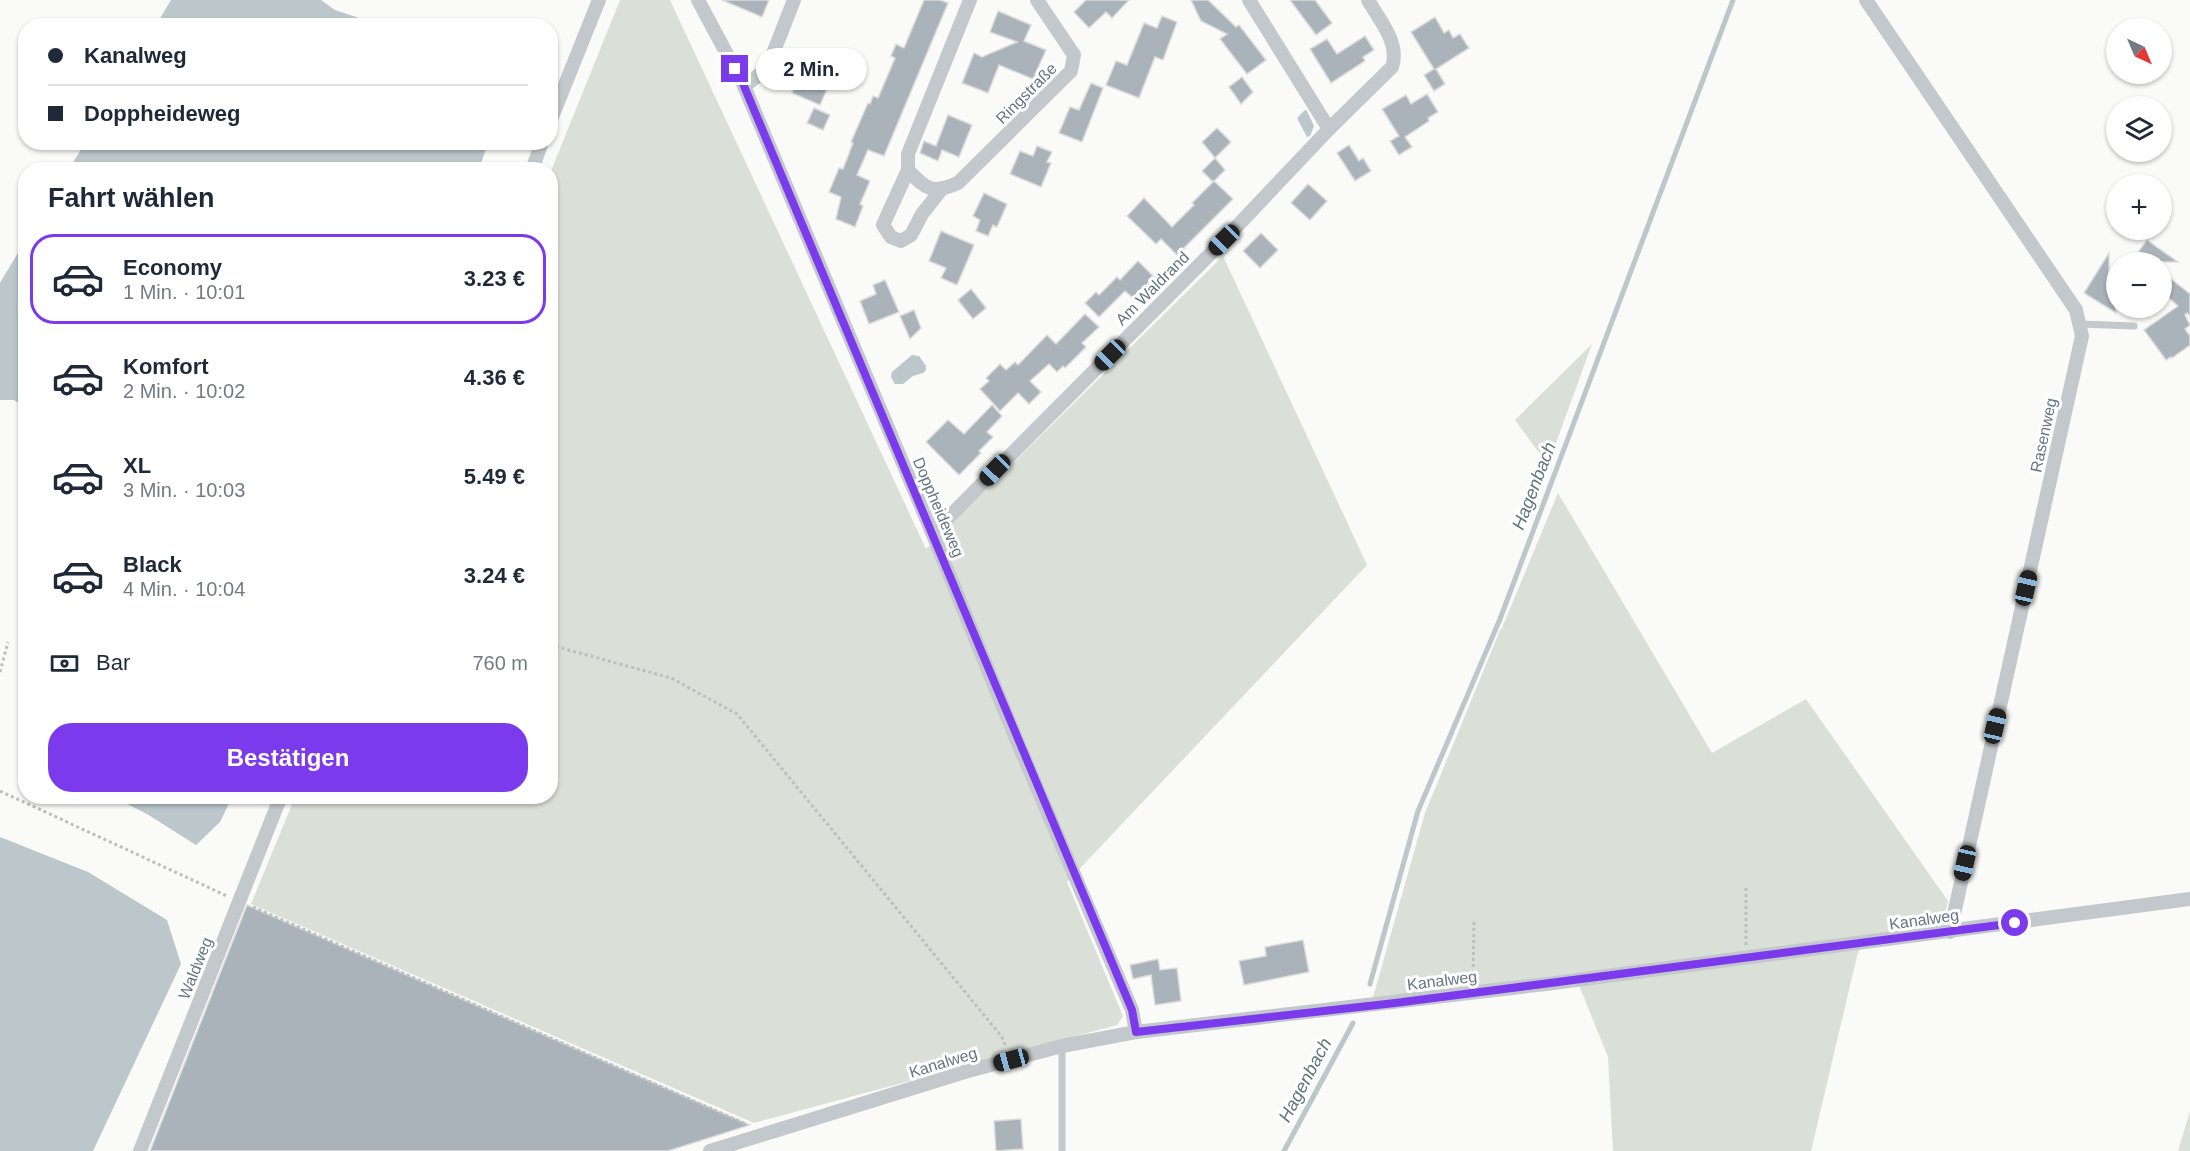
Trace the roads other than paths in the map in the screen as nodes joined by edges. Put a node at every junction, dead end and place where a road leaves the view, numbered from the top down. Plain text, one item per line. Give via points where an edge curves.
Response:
1 (599, 0) edge
2 (698, 0) edge
3 (794, 0) edge
4 (970, 0) edge
5 (1037, 0) edge
6 (1249, 0) edge
7 (1368, 0) edge
8 (1866, 0) edge
9 (744, 86) junction
10 (558, 102) edge
11 (1329, 129) junction
12 (908, 170) junction
13 (941, 190) junction
14 (2079, 324) junction
15 (2134, 327) dead end
16 (931, 530) junction
17 (278, 804) edge
18 (2190, 899) edge
19 (1950, 932) junction
20 (1136, 1032) junction
21 (1062, 1046) junction
22 (140, 1151) edge
23 (710, 1151) edge
24 (1062, 1151) edge

1 - 10 street
2 - 9 street, Doppheideweg
3 - 9 street via 767,69
4 - 12 street, Ringstraße via 908,154
5 - 13 street, Ringstraße via 1074,55 1071,71 958,183
6 - 11 street
7 - 11 street, Am Waldrand via 1394,46 1392,67
8 - 14 street, Rasenweg via 2076,310
9 - 16 street, Doppheideweg
11 - 16 street, Am Waldrand via 1224,240 955,511
12 - 13 street via 921,185
12 - 13 street, Ringstraße via 884,225 891,237 901,241 911,236
14 - 15 lane
14 - 19 street, Rasenweg via 2082,336
16 - 20 street, Doppheideweg via 1132,1010
17 - 22 street, Waldweg
18 - 19 street, Kanalweg
19 - 20 street, Kanalweg
20 - 21 street, Kanalweg
21 - 23 street, Kanalweg
21 - 24 lane

